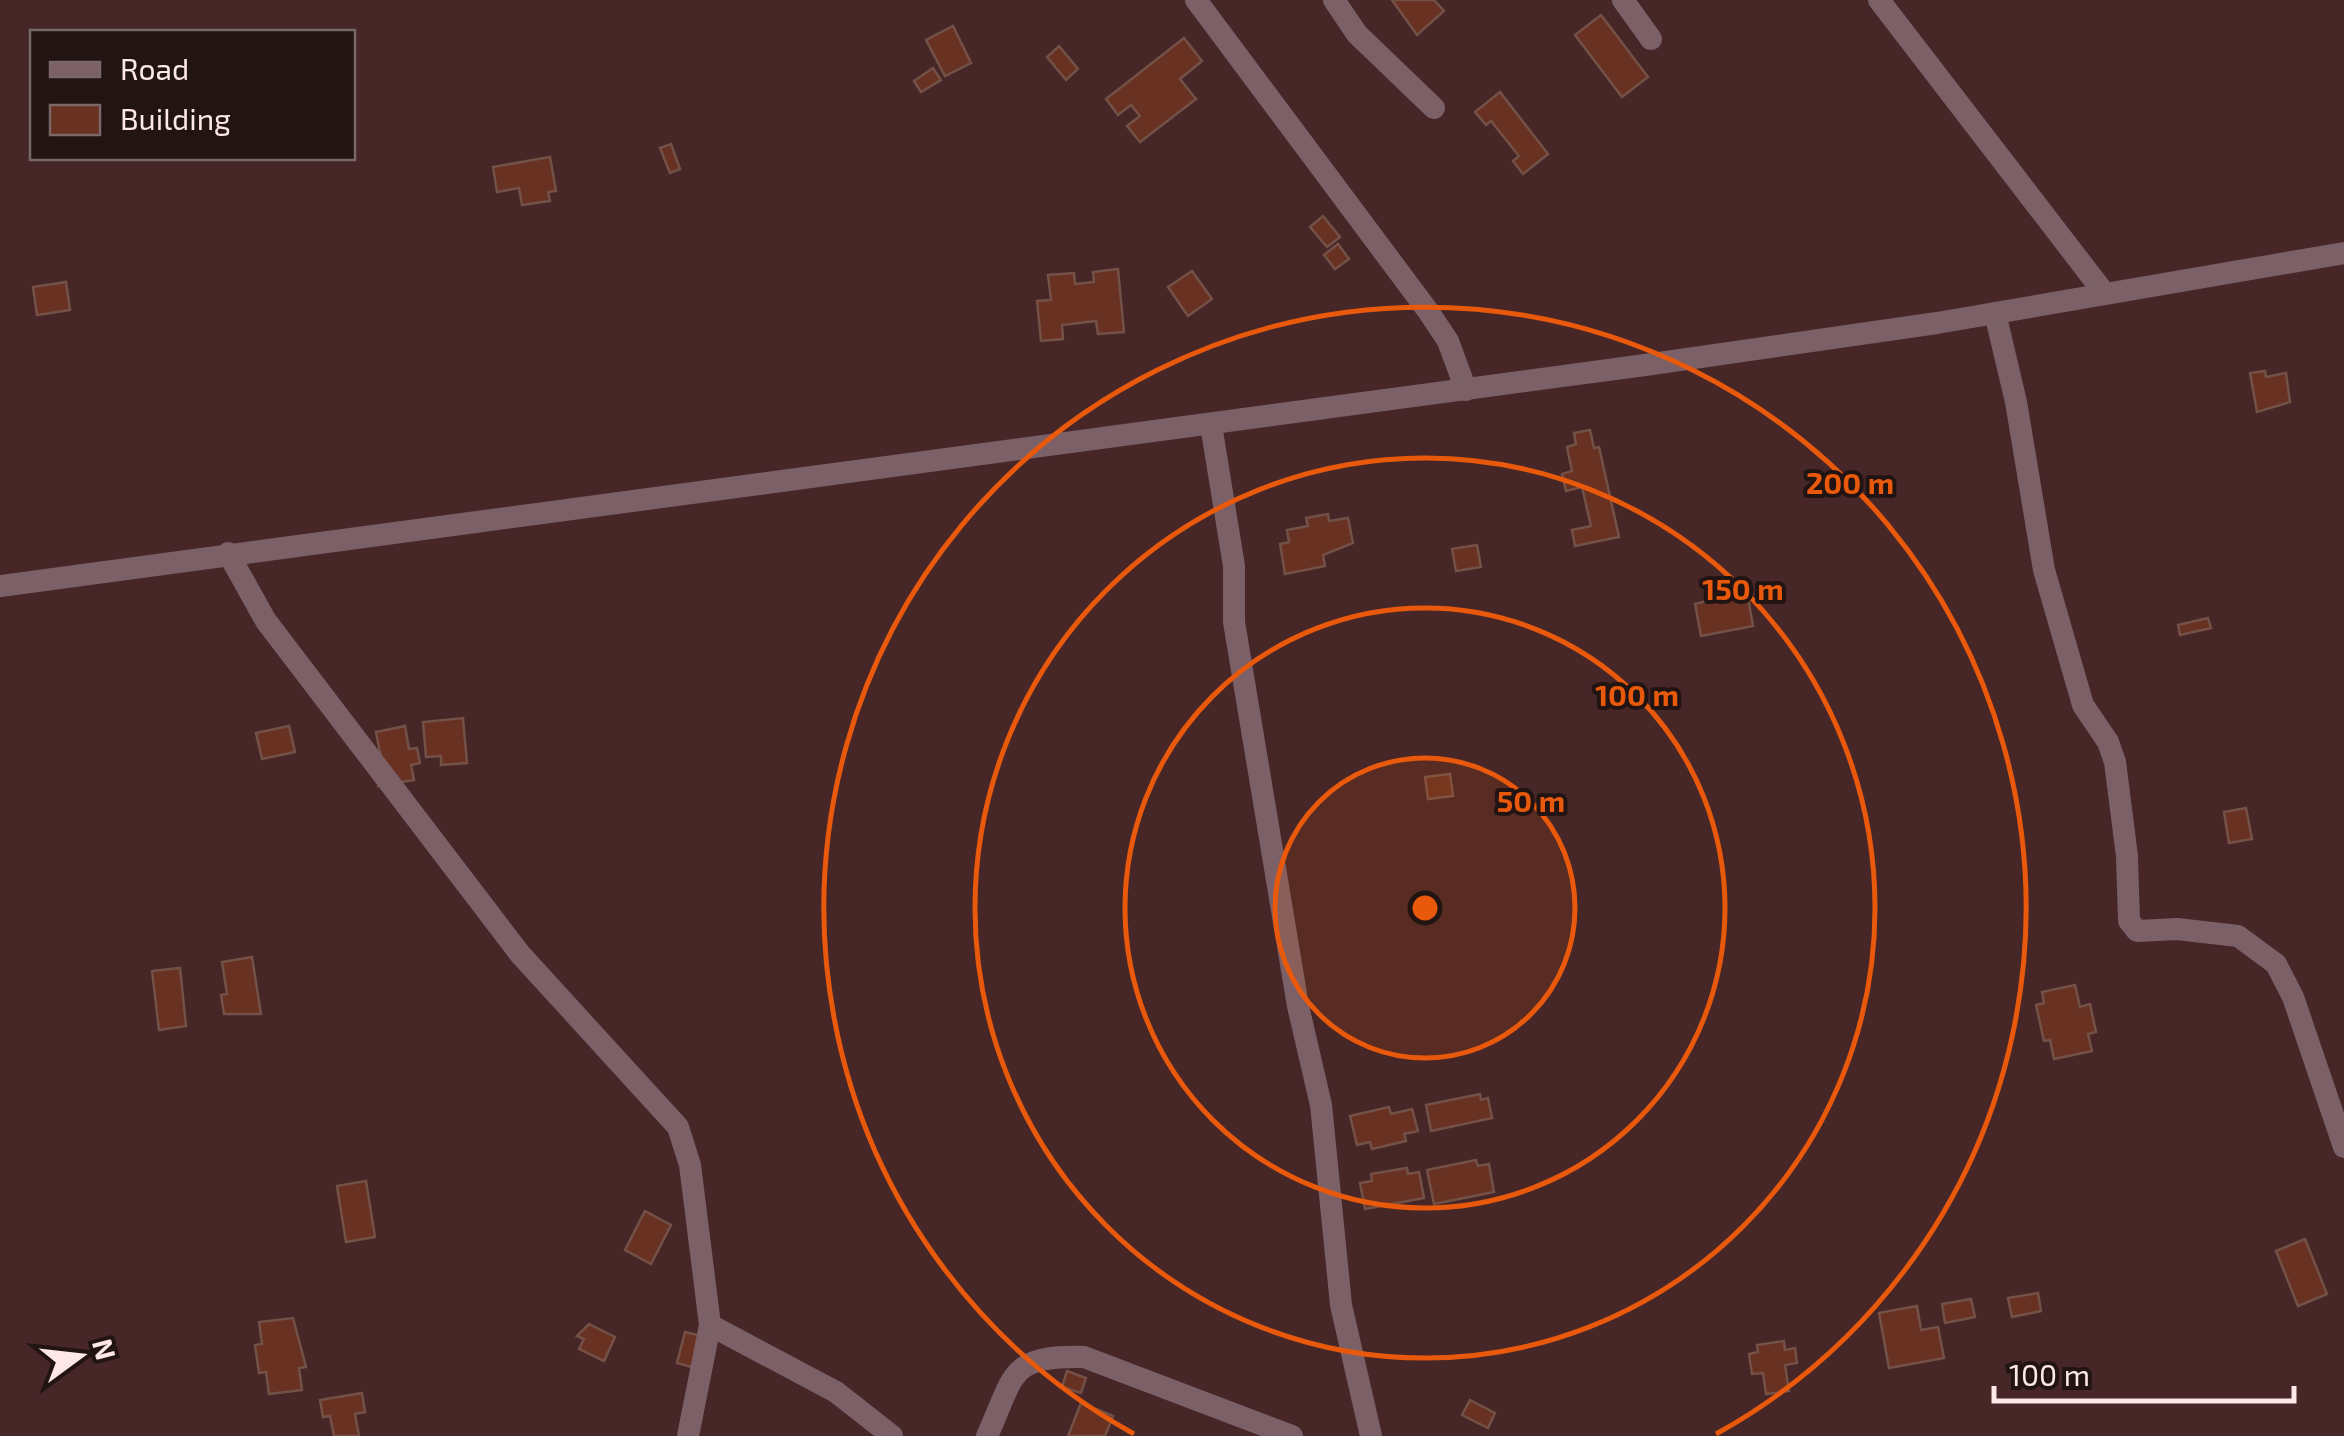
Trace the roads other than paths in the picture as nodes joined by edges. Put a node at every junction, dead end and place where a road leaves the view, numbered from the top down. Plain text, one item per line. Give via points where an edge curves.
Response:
1 (1196, 0) edge
2 (1334, 0) edge
3 (1623, 0) edge
4 (1879, 0) edge
5 (1650, 39) dead end
6 (1434, 108) dead end
7 (2344, 252) edge
8 (2104, 294) junction
9 (1995, 314) junction
10 (1466, 390) junction
11 (1210, 425) junction
12 (228, 553) junction
13 (0, 586) edge
14 (2344, 1147) edge
15 (710, 1325) junction
16 (688, 1436) edge
17 (892, 1436) edge
18 (988, 1436) edge
19 (1292, 1436) edge
20 (1371, 1436) edge

1 - 10 street via 1428,311 1448,340
2 - 6 street via 1357,34
3 - 5 street
4 - 8 street
7 - 8 street
8 - 9 street
9 - 10 street
9 - 14 street via 2044,570 2082,705 2115,762 2129,922 2137,932 2238,936 2276,964
10 - 11 street
11 - 12 street
11 - 20 street via 1234,566 1234,622 1298,1006 1321,1105 1341,1305
12 - 13 street
12 - 15 street via 266,621 520,954 678,1127 690,1165
15 - 16 street
15 - 17 street via 836,1392
18 - 19 street via 1023,1365 1060,1356 1084,1357

